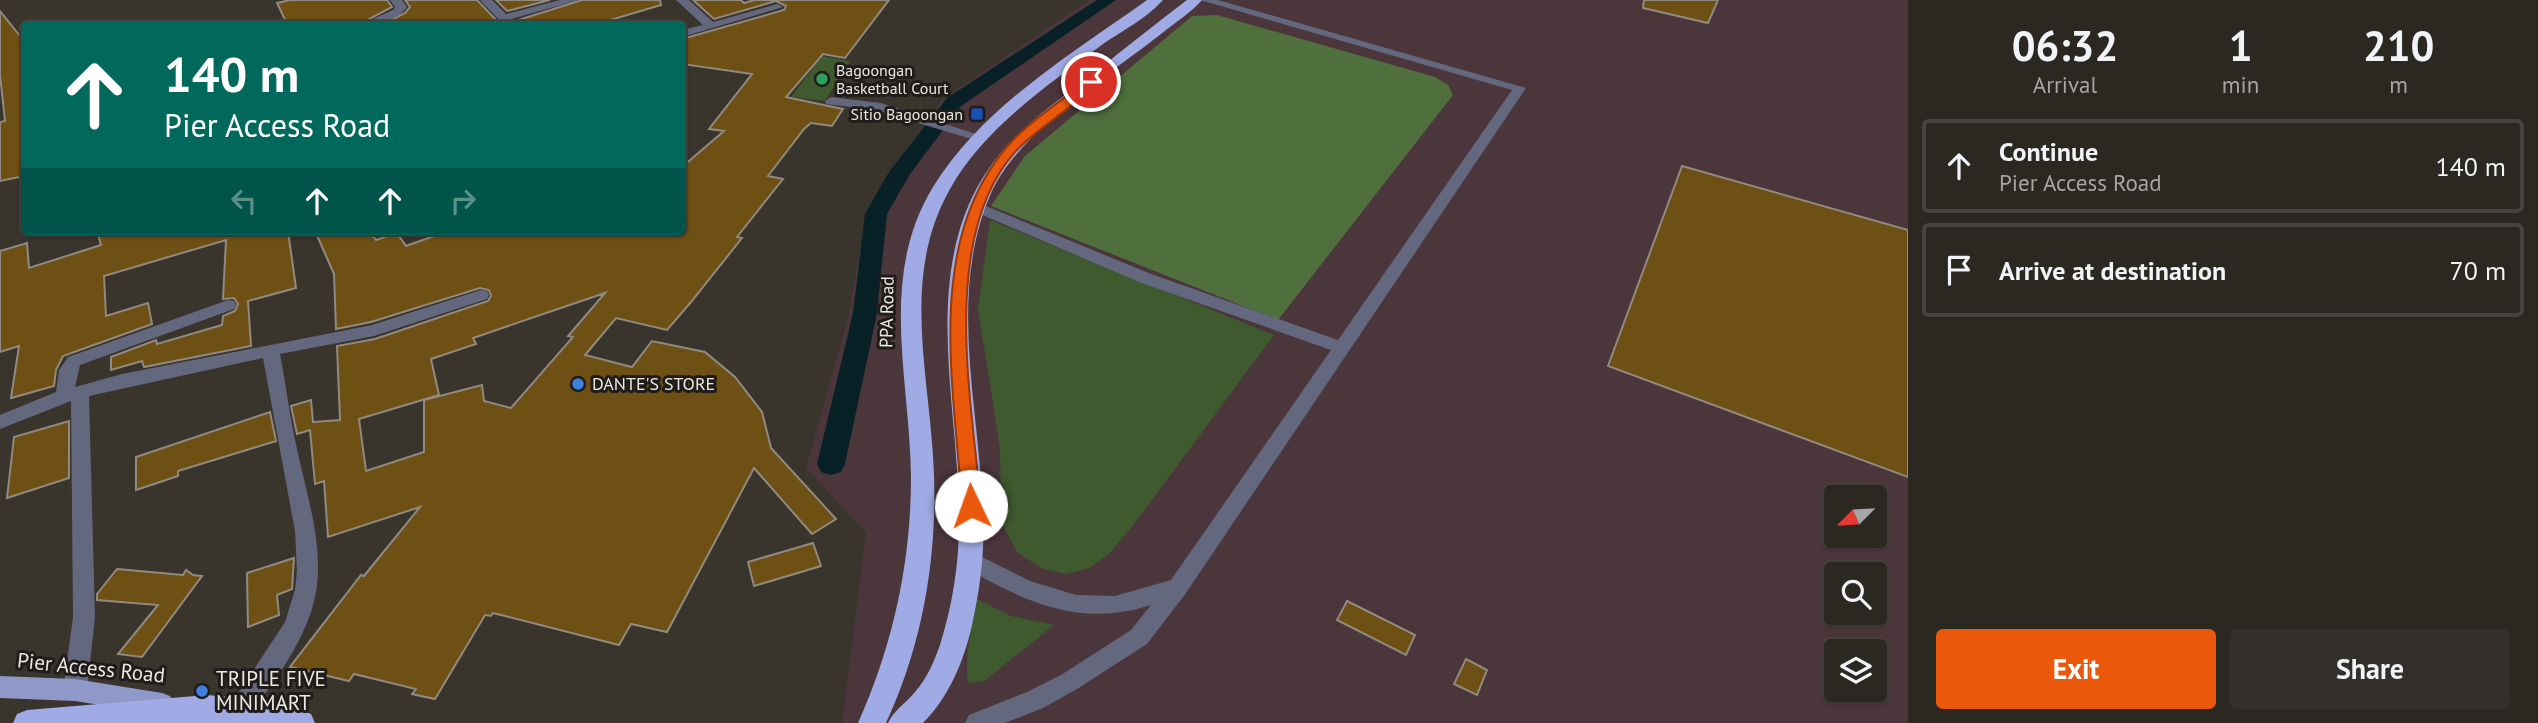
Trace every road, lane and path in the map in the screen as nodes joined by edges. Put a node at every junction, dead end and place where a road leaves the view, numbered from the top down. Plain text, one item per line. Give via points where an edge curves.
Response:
1 (397, 0) edge
2 (486, 0) edge
3 (573, 0) edge
4 (682, 0) edge
5 (1156, 0) edge
6 (1195, 0) edge
7 (1206, 0) edge
8 (777, 7) dead end
9 (374, 21) edge
10 (506, 21) edge
11 (711, 26) junction
12 (686, 33) edge
13 (831, 101) dead end
14 (978, 138) junction
15 (976, 207) junction
16 (481, 295) dead end
17 (228, 305) dead end
18 (1340, 347) junction
19 (271, 353) junction
20 (73, 394) junction
21 (0, 422) edge
22 (971, 561) junction
23 (1178, 587) junction
24 (0, 687) edge
25 (75, 690) junction
26 (193, 708) junction
27 (240, 709) junction
28 (27, 723) edge
29 (301, 723) edge
30 (872, 723) edge
31 (902, 723) edge
32 (977, 723) edge

1 - 9 street via 401,7 397,12
2 - 10 street
3 - 10 street
4 - 11 street
5 - 14 highway, PPA Road
6 - 15 highway via 1028,132 995,170
7 - 18 street via 1520,88
8 - 11 street
11 - 12 street
13 - 14 street via 876,106
14 - 30 highway, PPA Road via 930,207 918,234 909,319 923,505 902,642 887,696
15 - 18 street via 1144,278
15 - 22 highway via 961,264 958,313
16 - 19 street via 373,330
17 - 20 street via 74,361 68,370
18 - 23 street
19 - 20 street via 153,373
19 - 27 street via 307,541 307,580 292,631
20 - 21 street
20 - 25 street via 84,617
22 - 23 street via 1047,600 1079,605 1117,604
22 - 31 highway via 955,642 938,684 918,711
23 - 32 street via 1139,637 1069,682
24 - 25 main road, Pier Access Road
25 - 26 main road, Pier Access Road
26 - 27 highway, Pier Access Road
26 - 28 highway
27 - 29 highway, Pier Access Road

